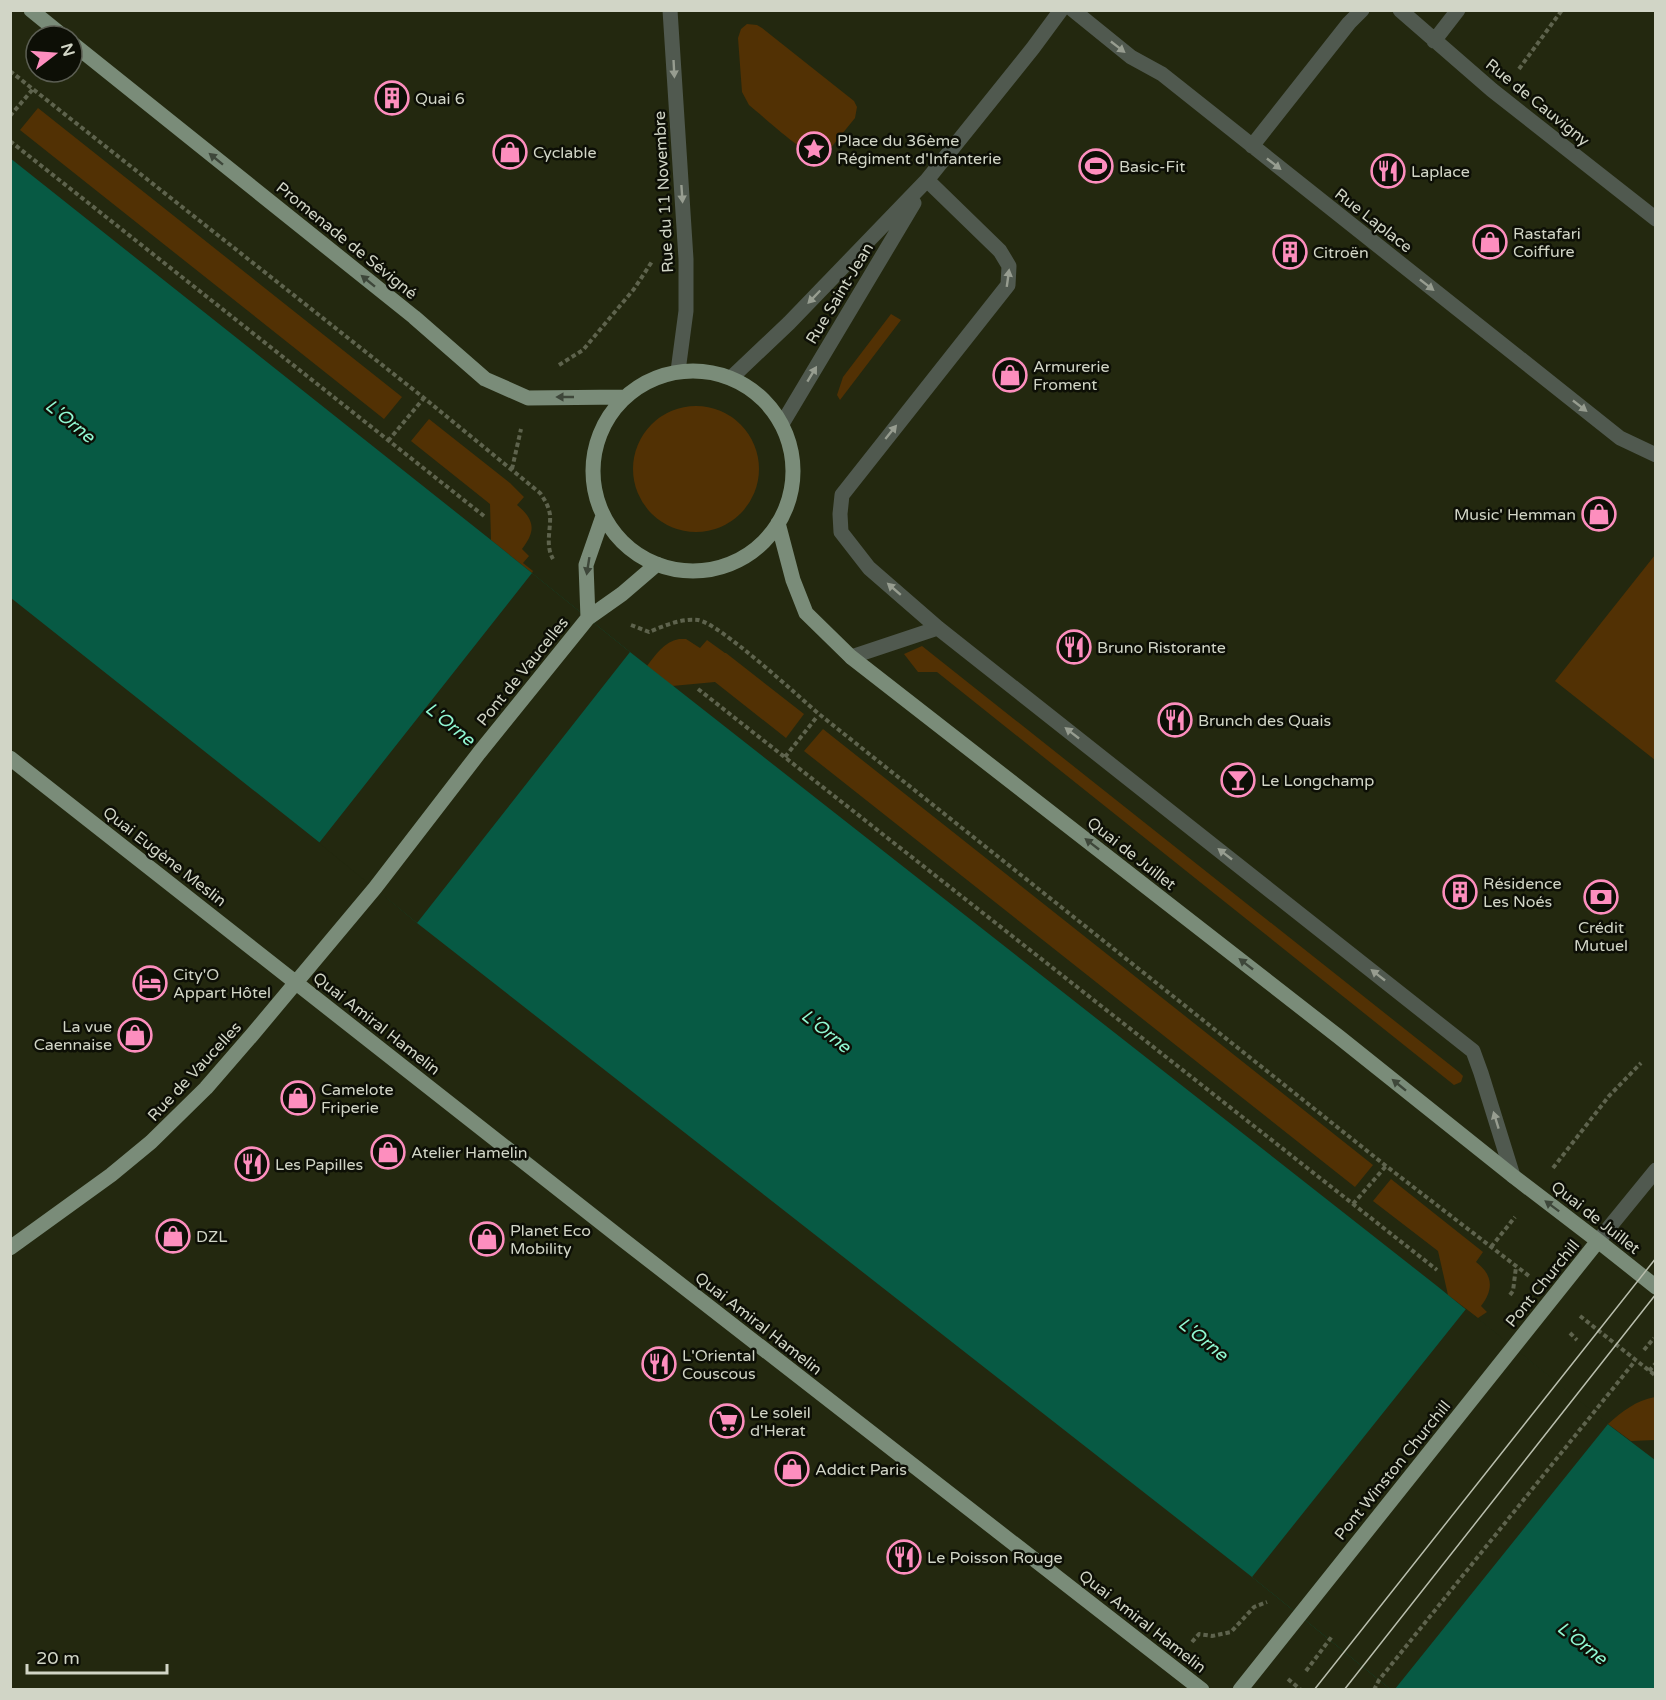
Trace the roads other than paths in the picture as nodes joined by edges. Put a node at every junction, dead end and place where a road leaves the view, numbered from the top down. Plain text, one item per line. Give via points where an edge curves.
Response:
1 (31, 10) edge
2 (670, 10) edge
3 (1060, 10) edge
4 (1073, 10) edge
5 (1362, 10) edge
6 (1400, 10) edge
7 (1458, 10) edge
8 (48, 24) edge
9 (1434, 41) junction
10 (84, 54) edge
11 (1252, 146) junction
12 (927, 180) junction
13 (1656, 219) edge
14 (678, 371) junction
15 (731, 378) junction
16 (624, 397) junction
17 (782, 424) junction
18 (1656, 455) edge
19 (603, 516) junction
20 (778, 523) junction
21 (657, 564) junction
22 (588, 618) junction
23 (938, 628) junction
24 (851, 657) junction
25 (10, 758) edge
26 (375, 888) joint
27 (296, 982) junction
28 (1656, 1170) edge
29 (1513, 1176) junction
30 (1599, 1241) junction
31 (10, 1248) edge
32 (1656, 1287) edge
33 (1513, 1347) joint
34 (1202, 1689) edge
35 (1240, 1689) edge

1 - 8 main road
2 -> 14 street, Rue du 11 Novembre via 686,259 686,311
3 - 12 street, Rue Saint-Jean
4 -> 11 street, Rue Laplace
5 - 11 street
6 - 9 street, Rue de Cauvigny
7 - 9 street
9 - 13 street, Rue de Cauvigny
16 -> 10 main road, Promenade de Sévigné via 528,398 485,379 414,317
11 -> 18 street, Rue Laplace via 1620,438
12 -> 15 street, Rue Saint-Jean
17 -> 12 street, Rue Saint-Jean
23 -> 12 street via 869,568 841,532 840,514 842,495 855,477 1008,285 1009,266 1000,251
14 - 15 main road via 696,369
14 - 16 main road via 645,383
15 - 17 main road via 761,396
16 - 19 main road via 596,445 594,492
17 - 20 main road via 794,467 792,492
19 - 21 main road via 629,549
19 -> 22 main road, Pont de Vaucelles via 586,565
20 - 21 main road via 755,551 735,563 690,572
20 - 24 main road, Quai de Juillet via 806,613
21 - 22 main road, Pont de Vaucelles
22 - 26 main road, Pont de Vaucelles
23 - 24 street
29 -> 23 street via 1473,1051
29 -> 24 main road, Quai de Juillet
25 - 27 main road, Quai Eugène Meslin
26 - 27 main road, Rue de Vaucelles
27 - 31 main road, Rue de Vaucelles via 230,1062 151,1142
27 - 34 main road, Quai Amiral Hamelin
28 - 30 street
30 -> 29 main road, Quai de Juillet
30 - 32 main road, Quai de Juillet
30 - 33 main road, Pont Churchill
33 - 35 main road, Pont Winston Churchill

